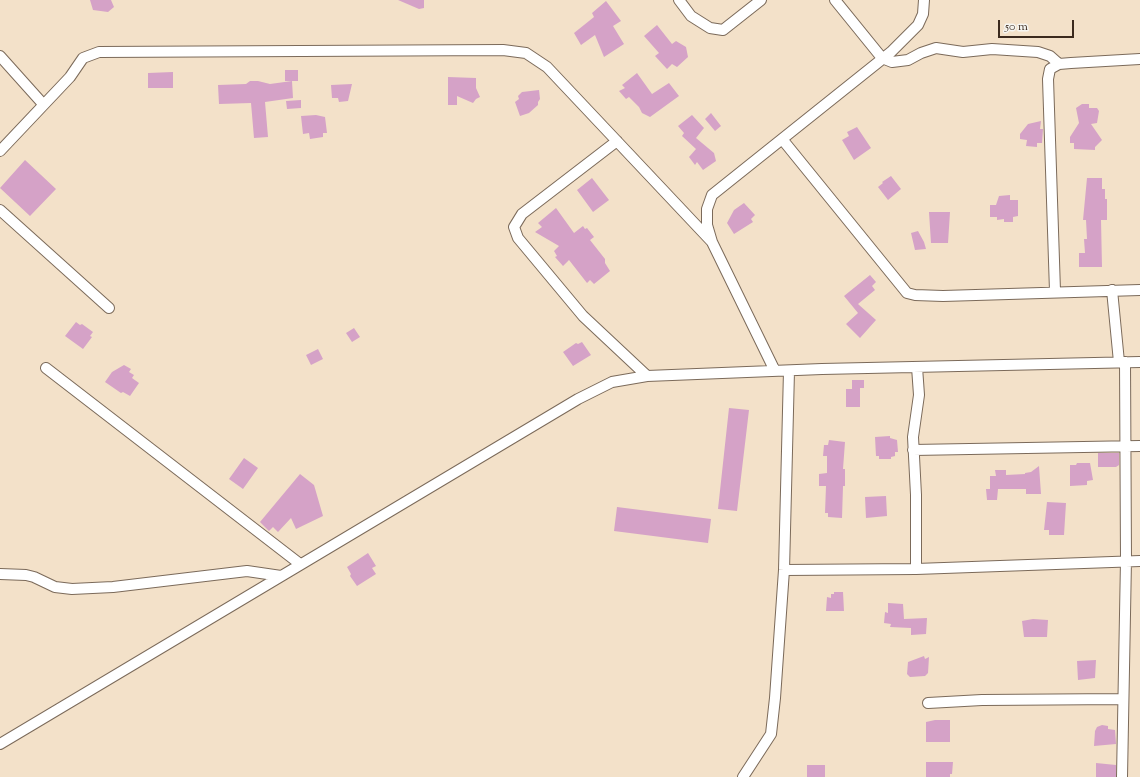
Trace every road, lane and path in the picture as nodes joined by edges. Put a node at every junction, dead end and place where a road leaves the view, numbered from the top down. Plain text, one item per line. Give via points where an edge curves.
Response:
1 (679, 0) edge
2 (761, 0) edge
3 (835, 0) edge
4 (924, 0) edge
5 (0, 56) edge
6 (882, 58) junction
7 (1140, 59) edge
8 (1059, 64) junction
9 (43, 104) junction
10 (782, 139) junction
11 (617, 141) junction
12 (0, 151) edge
13 (0, 210) edge
14 (712, 242) junction
15 (1112, 290) junction
16 (1140, 290) edge
17 (1055, 291) junction
18 (109, 308) dead end
19 (1122, 362) junction
20 (1140, 362) edge
21 (917, 367) junction
22 (46, 368) dead end
23 (775, 371) junction
24 (789, 371) junction
25 (647, 376) junction
26 (1124, 446) junction
27 (1140, 446) edge
28 (913, 450) junction
29 (1126, 560) junction
30 (1140, 561) edge
31 (300, 564) junction
32 (916, 569) junction
33 (784, 570) junction
34 (0, 574) edge
35 (281, 576) junction
36 (1123, 699) junction
37 (928, 703) dead end
38 (0, 744) edge
39 (743, 777) edge
40 (1122, 777) edge

1 - 2 street via 691,16 710,28 723,30
3 - 6 street
4 - 6 street via 923,14 918,25
5 - 9 street
6 - 8 street via 899,62 936,48 962,52 992,49 1038,52 1050,56
6 - 10 street
7 - 8 street
8 - 17 street via 1050,69 1048,79
9 - 11 street via 70,77 83,58 100,52 503,50 526,53 547,67
9 - 12 street
10 - 14 street via 712,195 707,209 707,225
10 - 17 street via 907,293 943,296
11 - 14 street
11 - 25 street via 522,214 514,227 518,238 583,316
13 - 18 street
14 - 23 street
15 - 16 street
15 - 17 street
15 - 19 street
19 - 20 street
19 - 21 street
19 - 26 street
21 - 24 street
21 - 28 street via 919,395
22 - 31 street
23 - 24 street
23 - 25 street
24 - 33 street
25 - 31 street via 612,382 578,400
26 - 27 street
26 - 28 street
26 - 29 street
28 - 32 street
29 - 30 street
29 - 32 street
29 - 36 street
31 - 35 street
32 - 33 street
33 - 39 street via 771,734
34 - 35 street via 26,575 54,587 72,589 113,587 247,571
35 - 38 street
36 - 37 street
36 - 40 street

